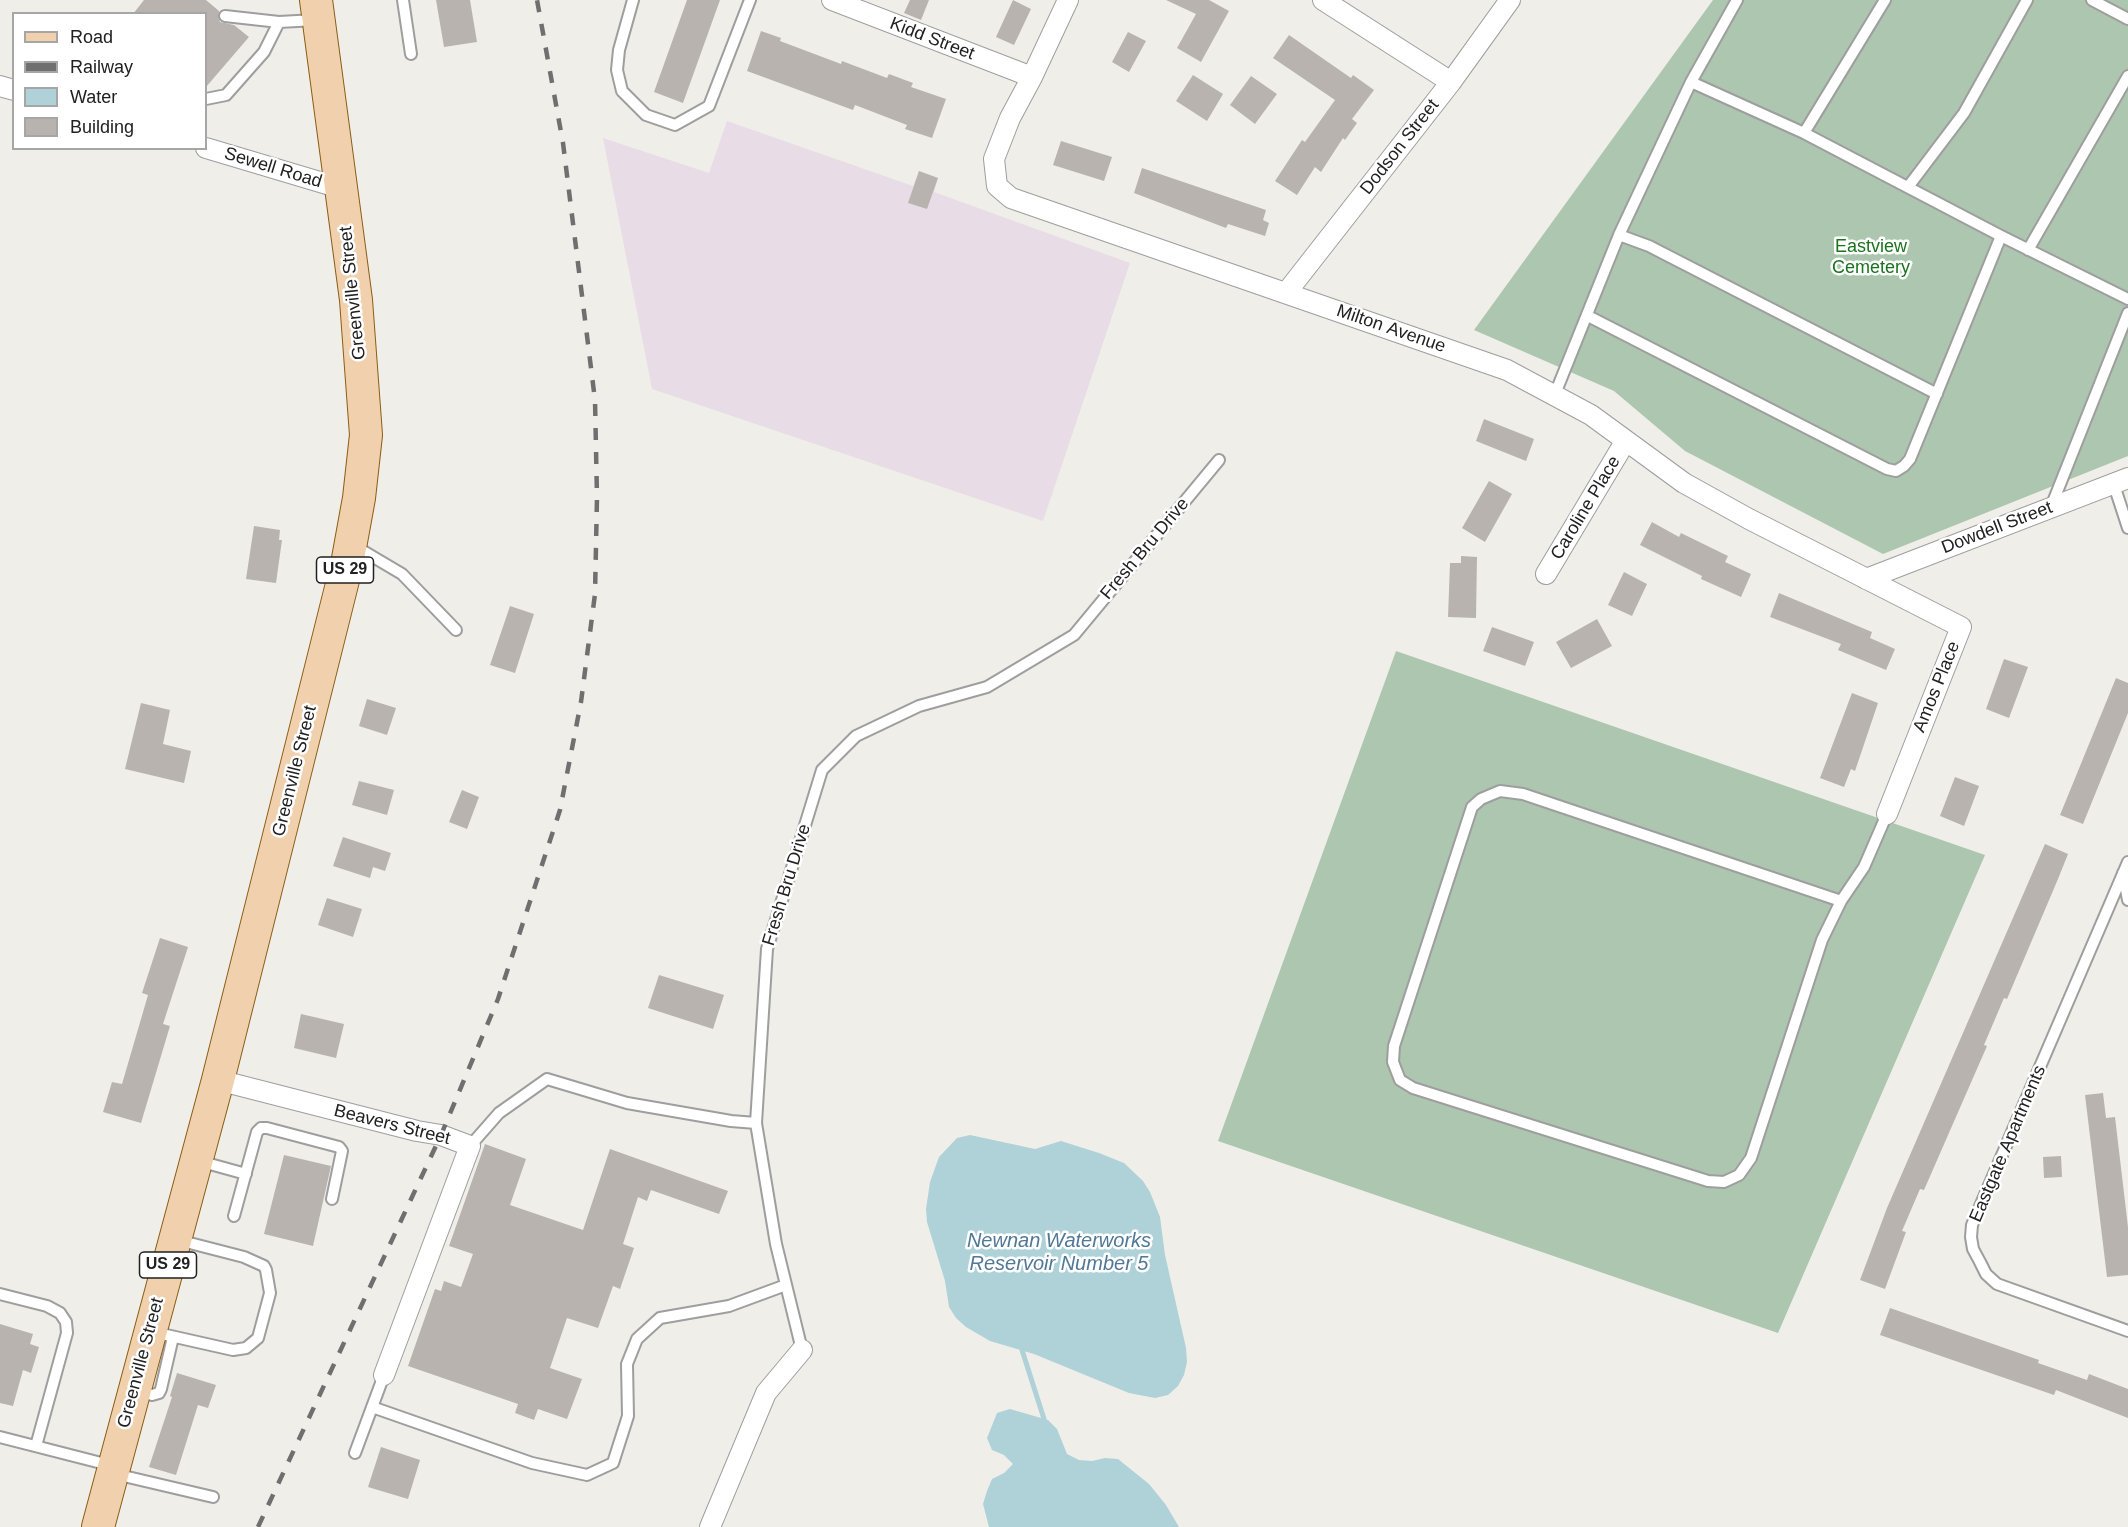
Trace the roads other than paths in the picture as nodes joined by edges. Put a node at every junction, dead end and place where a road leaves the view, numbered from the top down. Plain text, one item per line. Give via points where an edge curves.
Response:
1 (404, 0) edge
2 (633, 0) edge
3 (750, 0) edge
4 (832, 0) edge
5 (1068, 0) edge
6 (1323, 0) edge
7 (1510, 0) edge
8 (1737, 0) edge
9 (1885, 0) edge
10 (2027, 0) edge
11 (2092, 0) edge
12 (318, 10) edge
13 (225, 16) dead end
14 (2128, 19) edge
15 (279, 22) junction
16 (411, 54) dead end
17 (2128, 76) edge
18 (1032, 77) junction
19 (1451, 82) junction
20 (1691, 82) junction
21 (207, 99) edge
22 (1804, 133) junction
23 (207, 148) edge
24 (340, 188) junction
25 (1908, 188) junction
26 (1619, 235) junction
27 (2001, 236) junction
28 (2028, 250) junction
29 (1286, 292) junction
30 (2128, 298) edge
31 (2128, 313) edge
32 (1588, 316) junction
33 (1555, 394) junction
34 (1937, 394) junction
35 (1625, 442) junction
36 (1219, 460) dead end
37 (2120, 480) edge
38 (2051, 507) junction
39 (2128, 528) edge
40 (351, 543) junction
41 (1546, 574) dead end
42 (1866, 579) junction
43 (456, 630) dead end
44 (1887, 814) joint
45 (2128, 862) edge
46 (2123, 873) junction
47 (2128, 900) edge
48 (1841, 901) junction
49 (218, 1080) junction
50 (756, 1123) junction
51 (470, 1146) junction
52 (196, 1160) junction
53 (246, 1174) junction
54 (332, 1199) dead end
55 (234, 1216) dead end
56 (175, 1239) junction
57 (786, 1285) junction
58 (0, 1294) edge
59 (2128, 1331) edge
60 (161, 1334) junction
61 (802, 1350) joint
62 (384, 1375) joint
63 (372, 1407) junction
64 (0, 1437) edge
65 (36, 1446) junction
66 (355, 1453) dead end
67 (113, 1470) junction
68 (213, 1497) dead end
69 (98, 1527) edge
70 (710, 1527) edge

1 - 16 lane
2 - 3 lane via 619,50 617,70 622,92 646,115 675,125 710,106
4 - 18 street, Kidd Street
5 - 18 street, Milton Avenue
6 - 19 street
7 - 19 street, Dodson Street
8 - 20 lane
9 - 22 lane
10 - 25 lane via 1964,112
11 - 14 lane
12 - 15 lane
12 - 24 main road, Greenville Street / US 29
13 - 15 lane
15 - 21 lane via 264,52 226,95
17 - 28 lane
18 - 29 street, Milton Avenue via 994,159 997,186 1011,198
19 - 29 street, Dodson Street
20 - 22 lane
20 - 26 lane
22 - 25 lane
23 - 24 street, Sewell Road
24 - 40 main road, Greenville Street / US 29 via 356,300 366,435
25 - 27 lane
26 - 32 lane
26 - 34 lane via 1649,246
27 - 28 lane
27 - 34 lane
28 - 30 lane
29 - 33 street, Milton Avenue via 1507,370
31 - 38 lane
32 - 33 lane
32 - 34 lane via 1887,469 1896,471 1910,459
33 - 35 street, Milton Avenue via 1592,415
35 - 41 street, Caroline Place
35 - 42 street, Milton Avenue via 1684,483
36 - 50 lane, Fresh Bru Drive via 1074,635 987,687 919,706 856,736 822,770 766,949
37 - 38 street, Dowdell Street
37 - 39 lane
38 - 42 street, Dowdell Street
40 - 43 lane via 402,574
40 - 49 main road, Greenville Street / US 29
42 - 44 street, Amos Place via 1961,627
44 - 48 lane via 1864,867
45 - 46 lane, Eastgate Apartments
46 - 47 lane
46 - 59 lane, Eastgate Apartments via 1972,1225 1971,1237 1986,1274 1997,1284
48 - 48 lane via 1822,940 1751,1158 1739,1174 1724,1182 1708,1181 1413,1088 1400,1080 1393,1062 1394,1046 1472,807 1500,791 1523,794
49 - 51 street, Beavers Street via 441,1135
49 - 52 main road, Greenville Street / US 29
50 - 51 lane via 627,1103 547,1079 499,1113
50 - 57 lane, Fresh Bru Drive
51 - 62 street, Beavers Street
52 - 53 lane
52 - 56 main road, Greenville Street / US 29
53 - 54 lane via 261,1128 332,1144 342,1151
53 - 55 lane
56 - 60 main road, Greenville Street / US 29
56 - 60 lane via 257,1261 264,1266 270,1293 258,1338 246,1348 233,1350
57 - 61 lane, Fresh Bru Drive
57 - 63 lane via 729,1306 660,1318 637,1339 627,1364 628,1416 614,1463 587,1475 532,1463
58 - 65 lane via 47,1306 60,1313 66,1322 67,1333
60 - 67 main road, Greenville Street / US 29 via 134,1390
61 - 70 street, Fresh Bru Drive via 766,1393
62 - 63 lane
63 - 66 lane
64 - 65 lane
65 - 67 lane
67 - 68 lane
67 - 69 main road, Greenville Street / US 29

